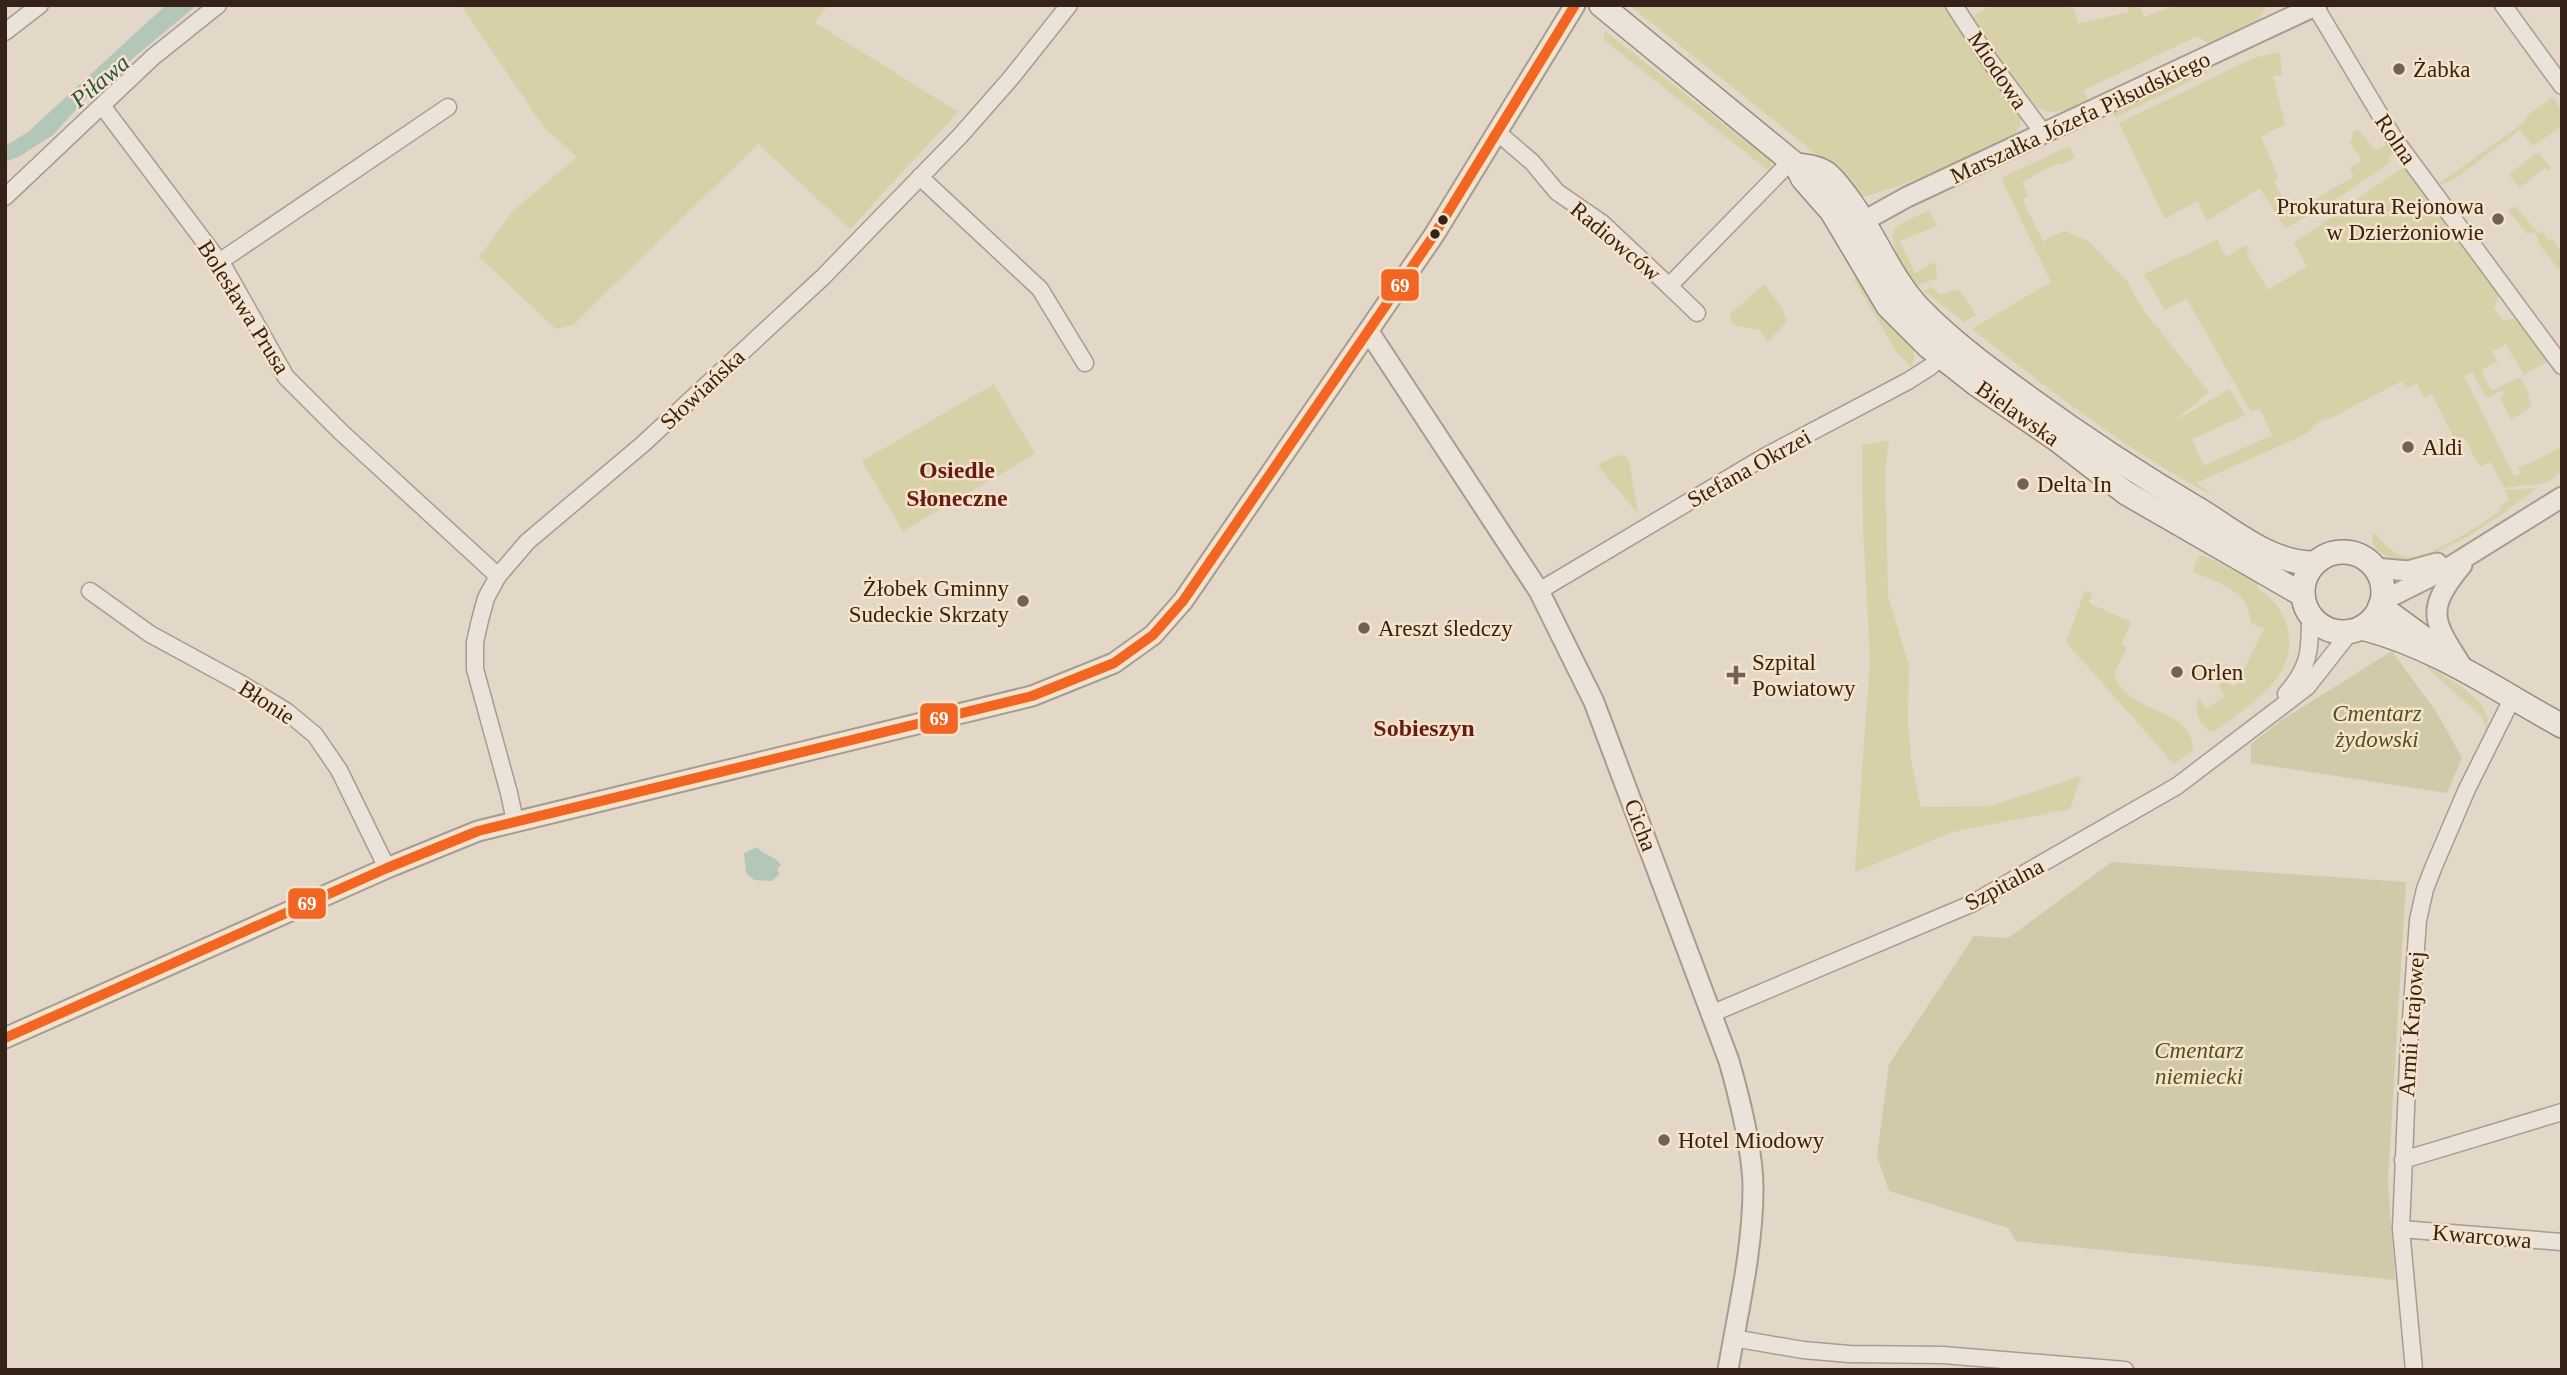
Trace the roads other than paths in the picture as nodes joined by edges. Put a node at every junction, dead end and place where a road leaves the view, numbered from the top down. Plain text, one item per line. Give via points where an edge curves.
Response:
1 (40, 5) edge
2 (218, 5) edge
3 (1069, 5) edge
4 (1575, 5) edge
5 (1601, 5) edge
6 (1954, 5) edge
7 (2503, 5) edge
8 (2316, 6) edge
9 (2287, 12) edge
10 (5, 32) edge
11 (2562, 86) edge
12 (103, 107) junction
13 (447, 107) dead end
14 (1498, 133) junction
15 (2044, 134) junction
16 (1793, 163) junction
17 (920, 177) junction
18 (5, 197) edge
19 (1865, 220) junction
20 (1844, 233) junction
21 (219, 262) junction
22 (1669, 286) junction
23 (1698, 313) dead end
24 (1369, 332) junction
25 (1949, 350) junction
26 (2561, 362) edge
27 (1085, 363) dead end
28 (2061, 433) junction
29 (2562, 497) edge
30 (2471, 553) junction
31 (2314, 564) junction
32 (2375, 568) junction
33 (498, 576) junction
34 (90, 591) dead end
35 (1539, 591) junction
36 (2381, 604) junction
37 (2306, 605) junction
38 (2356, 629) junction
39 (2463, 668) junction
40 (2513, 698) junction
41 (2272, 712) junction
42 (2562, 726) edge
43 (514, 821) junction
44 (387, 868) junction
45 (1713, 1013) junction
46 (5, 1038) edge
47 (2562, 1112) edge
48 (2403, 1160) junction
49 (2401, 1229) junction
50 (2562, 1242) edge
51 (1733, 1338) junction
52 (1849, 1362) edge
53 (1728, 1370) edge
54 (2125, 1370) edge
55 (2414, 1370) edge

1 - 10 street
2 - 12 street via 153,57
3 - 17 street, Słowiańska via 1011,78
4 - 14 street
5 - 16 main road, Bielawska
6 - 15 street, Miodowa
7 - 11 street
8 - 9 street, Marszałka Józefa Piłsudskiego
8 - 26 street, Rolna via 2395,140
9 - 15 street, Marszałka Józefa Piłsudskiego
12 - 18 street
12 - 21 street, Bolesława Prusa
13 - 21 street
14 - 22 street, Radiowców via 1532,162 1557,192 1602,223
14 - 24 street
15 - 19 street, Marszałka Józefa Piłsudskiego
16 - 19 main road, Bielawska via 1826,173
16 - 20 main road, Bielawska
16 - 22 street, Radiowców
17 - 27 street via 1040,289
17 - 33 street, Słowiańska via 816,284 643,444 527,542
19 - 20 street, Marszałka Józefa Piłsudskiego
19 - 25 main road, Bielawska via 1897,277
20 - 25 main road, Bielawska via 1906,327
21 - 33 street, Bolesława Prusa via 286,377
22 - 23 street
24 - 35 street, Cicha
24 - 43 street via 1183,601 1153,635 1114,663 1032,696
25 - 28 main road, Bielawska
25 - 35 street, Stefana Okrzei via 1908,381 1755,461
28 - 31 main road, Bielawska via 2275,556
28 - 37 main road, Bielawska via 2126,493
29 - 30 street
30 - 32 street via 2408,571
30 - 36 street
30 - 39 street via 2442,589 2436,608 2440,631
31 - 32 main road via 2323,556 2346,552
31 - 37 main road via 2308,573
32 - 36 main road via 2383,589
33 - 43 street, Słowiańska via 480,620 475,669
34 - 44 street, Błonie via 127,620 286,711 315,735 339,770
35 - 45 street, Cicha via 1594,702
36 - 38 main road via 2371,621
36 - 39 main road
37 - 38 main road via 2328,630
37 - 41 street, Szpitalna via 2310,652 2297,681
38 - 39 main road via 2398,637
38 - 41 street, Szpitalna via 2307,687
39 - 40 main road
40 - 42 main road
40 - 48 street, Armii Krajowej via 2425,888 2418,919
41 - 45 street, Szpitalna via 2177,786 1971,904
43 - 44 street
44 - 46 street
45 - 51 street, Cicha via 1735,1081 1753,1186
47 - 48 street
48 - 49 street, Armii Krajowej
49 - 50 street, Kwarcowa
49 - 55 street, Armii Krajowej
51 - 52 street
51 - 53 street, Cicha
52 - 54 street via 1943,1355

